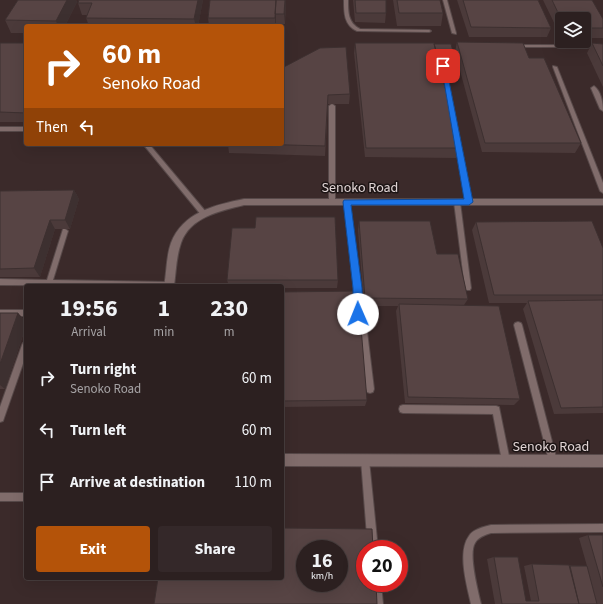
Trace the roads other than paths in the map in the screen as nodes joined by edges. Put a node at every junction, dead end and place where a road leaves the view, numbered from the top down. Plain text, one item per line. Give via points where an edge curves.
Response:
1 (346, 0) edge
2 (445, 0) edge
3 (429, 31) dead end
4 (454, 33) dead end
5 (509, 46) edge
6 (603, 46) edge
7 (443, 66) dead end
8 (555, 67) dead end
9 (594, 88) dead end
10 (332, 106) edge
11 (603, 108) edge
12 (0, 129) edge
13 (24, 129) edge
14 (148, 146) edge
15 (603, 191) edge
16 (332, 202) junction
17 (347, 202) junction
18 (457, 202) junction
19 (469, 202) junction
20 (603, 202) edge
21 (204, 214) junction
22 (65, 231) edge
23 (0, 282) edge
24 (49, 283) junction
25 (109, 284) edge
26 (169, 284) edge
27 (468, 288) dead end
28 (0, 312) edge
29 (24, 313) edge
30 (518, 325) dead end
31 (24, 351) edge
32 (370, 389) dead end
33 (403, 409) dead end
34 (0, 418) edge
35 (284, 460) edge
36 (365, 460) junction
37 (506, 460) junction
38 (553, 461) junction
39 (603, 461) edge
40 (0, 497) edge
41 (24, 497) edge
42 (603, 528) edge
43 (372, 540) edge
44 (377, 592) edge
45 (378, 604) edge
46 (476, 604) edge

1 - 3 lane via 347,21 353,28
2 - 4 lane
5 - 6 lane
7 - 19 lane
8 - 15 lane
9 - 11 lane
10 - 16 lane
12 - 13 lane
14 - 21 lane
16 - 17 street, Senoko Road
16 - 21 street, Senoko Road via 244,202 216,208
17 - 18 street, Senoko Road
17 - 32 lane via 358,288 358,314 362,323
18 - 19 street, Senoko Road
18 - 27 lane
19 - 20 street, Senoko Road
21 - 26 street, Senoko Road via 195,218 176,243
22 - 24 lane
23 - 24 lane
24 - 25 lane
28 - 29 lane
30 - 38 lane
31 - 34 lane
33 - 37 lane via 496,410
35 - 36 street, Senoko Road
36 - 37 street, Senoko Road
36 - 43 lane
37 - 38 street, Senoko Road
38 - 39 street, Senoko Road
40 - 41 lane
42 - 46 lane via 491,529 479,533 471,540 467,549
44 - 45 lane

